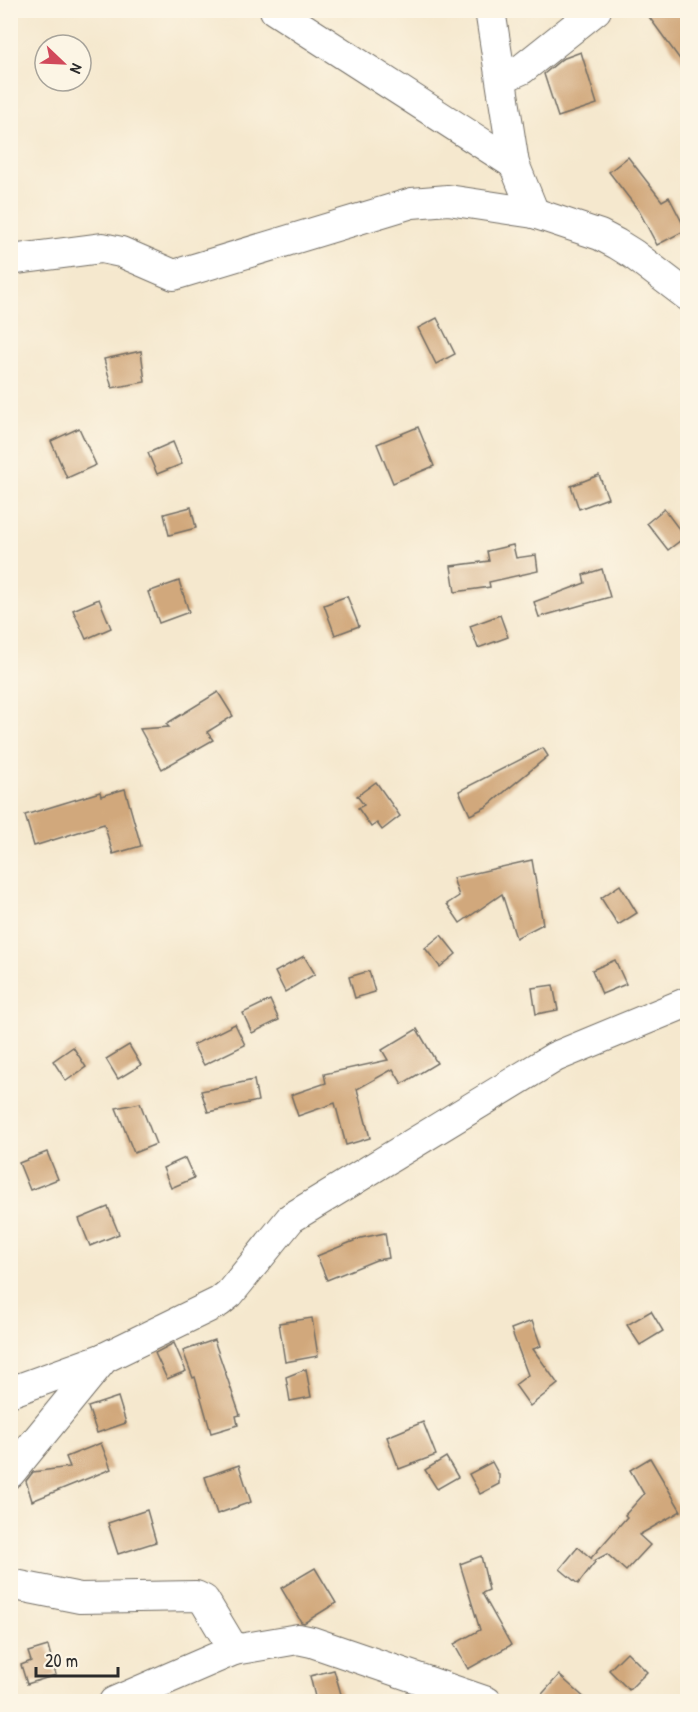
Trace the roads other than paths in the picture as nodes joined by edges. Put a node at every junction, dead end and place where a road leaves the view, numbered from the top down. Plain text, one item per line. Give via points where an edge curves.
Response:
1 (275, 10) edge
2 (490, 10) edge
3 (596, 10) edge
4 (502, 78) junction
5 (514, 164) junction
6 (534, 213) junction
7 (10, 260) edge
8 (687, 296) edge
9 (687, 1002) edge
10 (104, 1358) junction
11 (10, 1392) edge
12 (10, 1473) edge
13 (10, 1584) edge
14 (234, 1650) junction
15 (114, 1701) edge
16 (488, 1701) edge

1 - 5 street
2 - 4 street
3 - 4 street via 522,69
4 - 5 street
5 - 6 street
6 - 7 street via 447,200 412,203 174,275 102,248
6 - 8 street via 617,244
9 - 10 street via 535,1069 291,1218 219,1302
10 - 11 street
10 - 12 street
13 - 14 street via 80,1598 196,1596 204,1600
14 - 15 street
14 - 16 street via 298,1640 312,1642

